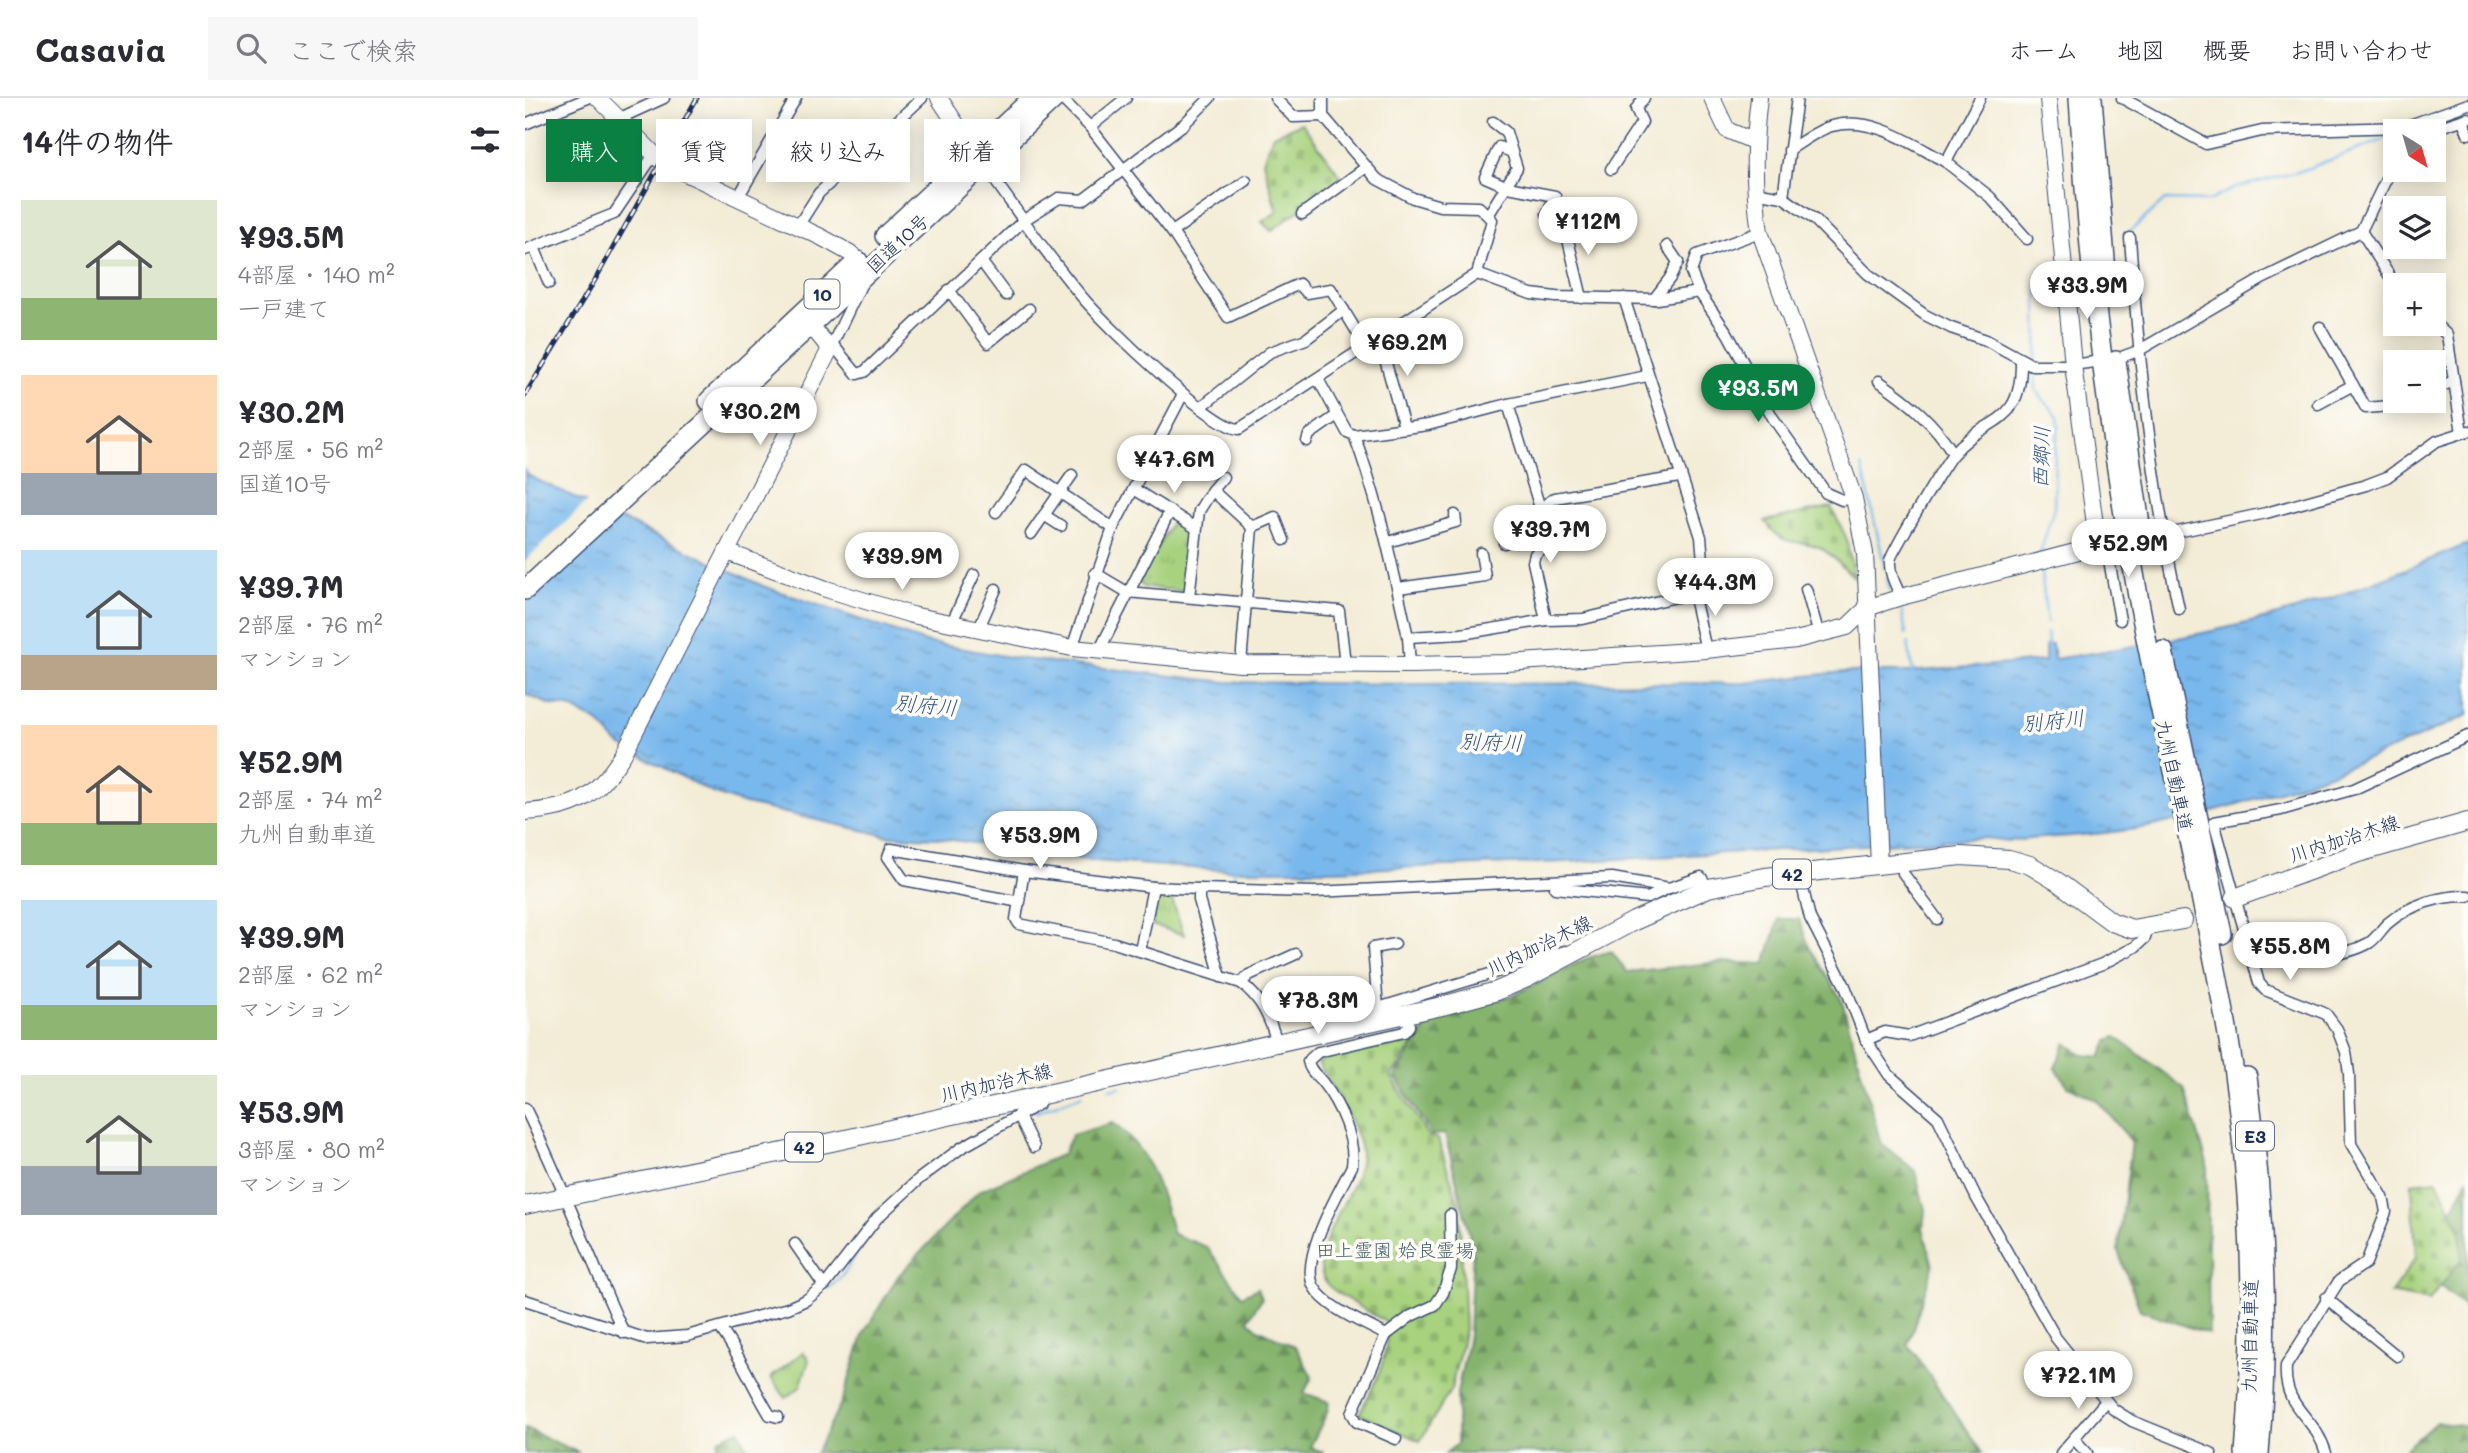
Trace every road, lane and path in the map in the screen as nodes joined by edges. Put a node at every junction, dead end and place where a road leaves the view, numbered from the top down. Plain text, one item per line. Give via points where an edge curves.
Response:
1 (588, 98) edge
2 (598, 98) edge
3 (664, 98) edge
4 (796, 98) edge
5 (922, 98) edge
6 (939, 98) edge
7 (1033, 98) edge
8 (1055, 98) edge
9 (1061, 98) edge
10 (1126, 98) edge
11 (1210, 98) edge
12 (1275, 98) edge
13 (1323, 98) edge
14 (1644, 98) edge
15 (1712, 98) edge
16 (1759, 98) edge
17 (1797, 98) edge
18 (2049, 98) edge
19 (2079, 98) edge
20 (2092, 98) edge
21 (2122, 98) edge
22 (1978, 99) edge
23 (909, 102) edge
24 (2468, 104) edge
25 (1323, 116) junction
26 (618, 119) joint
27 (783, 119) edge
28 (953, 119) edge
29 (1014, 119) edge
30 (2465, 119) edge
31 (1493, 122) dead end
32 (525, 124) edge
33 (1020, 125) edge
34 (2447, 125) edge
35 (1090, 127) junction
36 (2468, 134) edge
37 (1753, 141) junction
38 (642, 144) edge
39 (766, 149) edge
40 (1789, 150) junction
41 (1512, 152) junction
42 (653, 156) junction
43 (1946, 162) junction
44 (1125, 168) junction
45 (1365, 168) junction
46 (1611, 169) dead end
47 (1246, 181) dead end
48 (952, 182) edge
49 (996, 182) edge
50 (2385, 182) edge
51 (1508, 187) junction
52 (1754, 192) junction
53 (1783, 197) junction
54 (737, 199) junction
55 (1302, 214) dead end
56 (1547, 214) dead end
57 (1489, 215) junction
58 (1024, 220) junction
59 (1564, 223) dead end
60 (798, 226) junction
61 (1172, 232) junction
62 (1760, 232) junction
63 (2361, 232) junction
64 (2130, 238) dead end
65 (2027, 239) dead end
66 (1667, 246) dead end
67 (530, 248) edge
68 (981, 261) junction
69 (863, 265) junction
70 (2388, 273) edge
71 (1477, 274) junction
72 (549, 283) dead end
73 (949, 290) junction
74 (1699, 292) junction
75 (1006, 295) dead end
76 (1582, 298) junction
77 (1624, 298) junction
78 (1654, 299) junction
79 (1029, 309) dead end
80 (1343, 310) junction
81 (806, 319) junction
82 (2320, 327) dead end
83 (2446, 334) edge
84 (1379, 338) junction
85 (1366, 346) junction
86 (831, 347) junction
87 (2138, 351) junction
88 (2124, 356) dead end
89 (2021, 360) junction
90 (2094, 362) dead end
91 (2073, 365) junction
92 (1647, 376) junction
93 (1318, 379) junction
94 (1879, 381) dead end
95 (2454, 381) junction
96 (2446, 384) edge
97 (2353, 385) junction
98 (1184, 394) junction
99 (1508, 404) junction
100 (2318, 404) dead end
101 (1201, 407) junction
102 (2383, 407) edge
103 (1336, 416) junction
104 (1404, 427) junction
105 (2465, 432) edge
106 (1354, 435) junction
107 (1307, 440) dead end
108 (1953, 453) junction
109 (1072, 475) dead end
110 (1223, 477) dead end
111 (1679, 477) junction
112 (1135, 489) junction
113 (1212, 490) junction
114 (1059, 493) junction
115 (617, 495) junction
116 (1854, 498) junction
117 (1540, 508) junction
118 (1170, 511) junction
119 (996, 512) dead end
120 (1044, 515) junction
121 (1455, 515) dead end
122 (1587, 520) dead end
123 (1061, 526) dead end
124 (1252, 527) junction
125 (1113, 528) junction
126 (1196, 528) junction
127 (2147, 533) dead end
128 (1031, 534) dead end
129 (2163, 535) junction
130 (1284, 540) dead end
131 (2120, 541) dead end
132 (1388, 542) junction
133 (1504, 543) dead end
134 (2102, 545) junction
135 (1481, 554) dead end
136 (725, 557) junction
137 (525, 572) edge
138 (1095, 573) junction
139 (974, 575) dead end
140 (1398, 588) junction
141 (996, 589) dead end
142 (1806, 589) dead end
143 (525, 590) edge
144 (1127, 592) junction
145 (1693, 593) junction
146 (2145, 594) junction
147 (1189, 597) junction
148 (1901, 597) junction
149 (1247, 603) junction
150 (1867, 608) junction
151 (2179, 609) dead end
152 (1546, 620) junction
153 (2120, 620) dead end
154 (951, 624) junction
155 (978, 630) junction
156 (1819, 635) junction
157 (1408, 637) junction
158 (1072, 648) junction
159 (1706, 650) junction
160 (1099, 651) junction
161 (1241, 664) junction
162 (1345, 664) junction
163 (1410, 665) junction
164 (2468, 736) edge
165 (525, 812) edge
166 (2468, 822) edge
167 (2192, 825) junction
168 (1878, 860) junction
169 (1903, 863) junction
170 (1024, 871) junction
171 (1799, 873) junction
172 (1153, 887) junction
173 (1516, 888) dead end
174 (1669, 888) junction
175 (1708, 888) junction
176 (1199, 889) junction
177 (2468, 896) edge
178 (2235, 898) junction
179 (1020, 902) junction
180 (1937, 919) dead end
181 (2183, 920) dead end
182 (2148, 928) junction
183 (1395, 944) dead end
184 (1140, 951) junction
185 (1576, 953) junction
186 (2251, 953) junction
187 (1296, 954) dead end
188 (1221, 977) junction
189 (1245, 979) junction
190 (1378, 1008) junction
191 (1408, 1014) junction
192 (1310, 1036) junction
193 (1866, 1040) junction
194 (1277, 1042) junction
195 (1039, 1093) junction
196 (525, 1108) edge
197 (1020, 1118) junction
198 (1034, 1147) dead end
199 (568, 1195) junction
200 (525, 1205) edge
201 (1450, 1215) dead end
202 (795, 1244) dead end
203 (824, 1286) junction
204 (2326, 1298) junction
205 (525, 1300) edge
206 (723, 1332) junction
207 (625, 1333) junction
208 (1386, 1335) junction
209 (2397, 1356) dead end
210 (2106, 1401) junction
211 (778, 1417) dead end
212 (1396, 1439) dead end
213 (2075, 1440) junction
214 (2061, 1453) edge
215 (2087, 1453) edge
216 (2211, 1453) edge
217 (2245, 1453) edge
218 (2259, 1453) edge
219 (2326, 1453) edge

1 - 32 street
2 - 26 street
3 - 26 street
4 - 27 street
5 - 23 street
6 - 28 street
7 - 29 highway, 国道10号 / 10
8 - 33 highway, 国道10号 / 10
9 - 35 street
10 - 35 street
11 - 44 street via 1184,124
12 - 25 street via 1293,117
13 - 25 street
14 - 46 street via 1636,109 1642,122
15 - 37 street via 1727,130
16 - 37 street
17 - 40 street
18 - 91 street
19 - 146 highway, 九州自動車道 / E3 via 2112,438
20 - 146 highway, 九州自動車道 / E3 via 2111,317
21 - 24 street via 2206,144 2262,131 2404,127
22 - 43 street
23 - 60 street via 818,193
25 - 45 street
30 - 34 street
30 - 36 street
31 - 41 street via 1506,132
35 - 44 street
37 - 52 street
38 - 42 street
39 - 54 street
40 - 43 street via 1832,126 1859,122
40 - 53 street
41 - 51 street via 1517,168
41 - 51 street via 1499,147 1485,177
42 - 54 street
42 - 67 street via 614,214
43 - 65 street via 1990,197
44 - 58 street via 1083,200 1059,198
44 - 61 street
45 - 55 street
45 - 57 street via 1413,198 1440,206 1479,206
47 - 61 street
48 - 69 highway, 国道10号 / 10
49 - 58 street
50 - 63 street
51 - 56 street via 1555,196
51 - 57 street
52 - 53 street
52 - 62 street
53 - 89 street via 1815,220 1868,274 1926,315
54 - 60 street
57 - 71 street via 1492,220
58 - 68 street
58 - 98 street via 1084,299
59 - 76 street
60 - 69 street via 850,253
61 - 80 street via 1228,317 1299,284 1307,293 1331,289
62 - 74 street via 1697,255 1691,272
62 - 116 street
63 - 70 street
63 - 87 street via 2262,279
64 - 87 street
66 - 78 street via 1678,262
67 - 72 street
68 - 73 street
68 - 75 street
69 - 81 highway, 国道10号 / 10
69 - 86 street
71 - 76 street via 1531,294
71 - 84 street
73 - 79 street via 988,343
73 - 86 street via 864,372 857,374
74 - 78 street
74 - 116 street via 1728,334 1773,418 1826,493 1842,500
76 - 77 street
77 - 78 street
77 - 92 street
80 - 85 street
80 - 101 street via 1306,339 1270,352
81 - 86 street
81 - 115 highway, 国道10号 / 10
82 - 97 street
83 - 95 street
84 - 85 street
84 - 104 street
85 - 93 street
86 - 136 street
87 - 88 street
87 - 129 street
89 - 91 street via 2032,365
89 - 108 street via 2022,384 2012,408
90 - 91 street
91 - 134 street
92 - 99 street
92 - 111 street
93 - 101 street via 1239,429
93 - 103 street
94 - 108 street via 1920,411
95 - 96 street
95 - 105 street
97 - 100 street
97 - 102 street via 2366,408
98 - 101 street
98 - 112 street
99 - 104 street
99 - 117 street
103 - 106 street
103 - 107 street
104 - 106 street
105 - 129 street via 2437,441 2387,477 2366,485
106 - 132 street
108 - 148 street via 1893,549 1890,569
109 - 114 street
110 - 113 street
111 - 117 street via 1563,495
111 - 145 street via 1701,537 1705,584
112 - 118 street
112 - 125 street
113 - 124 street
113 - 126 street via 1201,504
114 - 119 street via 1025,470
114 - 120 street
114 - 125 street
115 - 137 highway, 国道10号 / 10
115 - 143 highway, 国道10号 / 10
116 - 150 street via 1865,553
117 - 133 street
118 - 126 street
118 - 144 street
120 - 123 street
120 - 128 street
121 - 132 street via 1456,522
122 - 152 street via 1535,554
124 - 130 street via 1275,517
124 - 149 street
125 - 138 street
126 - 147 street
127 - 129 street
129 - 151 street
131 - 134 street
132 - 140 street
134 - 148 street
134 - 153 street
135 - 140 street via 1485,576
136 - 154 street
136 - 165 street via 623,755 598,790 564,807
138 - 144 street
138 - 158 street via 1091,599
139 - 154 street
140 - 157 street
141 - 155 street
142 - 156 street
144 - 147 street
144 - 160 street
145 - 152 street via 1583,620
145 - 159 street
146 - 167 highway, 九州自動車道 / E3
147 - 149 street
148 - 150 street
149 - 161 street
149 - 162 street via 1339,611
150 - 156 street via 1847,627
150 - 168 street
152 - 157 street via 1461,634
154 - 155 street
155 - 158 street
156 - 159 street
157 - 163 street
158 - 160 street
159 - 163 street
160 - 161 street
161 - 162 street
162 - 163 street
164 - 178 street via 2354,789 2281,810 2214,822
166 - 178 main road, 川内加治木線 via 2358,853
167 - 217 highway, 九州自動車道 / E3 via 2242,1146 2251,1294
167 - 218 highway, 九州自動車道 / E3 via 2238,1020 2256,1144 2265,1293
168 - 169 main road, 川内加治木線 / 42
168 - 171 main road, 川内加治木線 / 42
169 - 180 street via 1903,873
169 - 182 main road, 川内加治木線 / 42 via 1961,856 2008,859 2049,876 2112,922 2132,929
170 - 172 street
170 - 179 street
170 - 179 street via 891,849 888,857 904,880
171 - 175 main road, 川内加治木線 / 42
171 - 193 street via 1810,918
172 - 176 street
172 - 184 street
173 - 174 street via 1540,886 1648,898
174 - 175 street via 1700,877
174 - 176 street via 1612,878 1315,892
175 - 185 main road, 川内加治木線 / 42
176 - 188 street
177 - 186 street via 2443,895 2401,914 2368,943 2341,951 2310,956
178 - 186 street
179 - 184 street via 1019,924
181 - 182 main road, 川内加治木線 / 42
182 - 193 street via 2135,947 2102,964 1909,1036 1885,1032
183 - 190 street via 1373,948
184 - 188 street
185 - 190 street via 1562,951
185 - 191 main road, 川内加治木線 / 42 via 1497,991
186 - 204 street via 2265,990 2326,1014 2337,1029 2349,1074 2351,1143 2383,1197 2383,1221 2366,1263 2339,1281
187 - 189 street
188 - 189 street
189 - 194 street
190 - 192 street via 1321,1024
191 - 192 main road, 川内加治木線 / 42
191 - 208 street via 1409,1026 1404,1032 1318,1052 1308,1061 1334,1099 1353,1154 1352,1166 1313,1254 1314,1287 1339,1308
192 - 194 main road, 川内加治木線 / 42
193 - 210 street via 1889,1075 1938,1118 1976,1197 2056,1338
194 - 195 main road, 川内加治木線 / 42
195 - 197 street via 1039,1104
195 - 199 main road, 川内加治木線 / 42 via 832,1142
196 - 199 street
197 - 198 street
197 - 203 street via 961,1148 895,1200
199 - 200 main road, 川内加治木線 / 42
199 - 207 street via 582,1243
201 - 208 street via 1451,1269 1443,1293 1435,1306 1411,1316
202 - 203 street
203 - 206 street via 806,1300
204 - 209 street
204 - 219 street via 2286,1366 2285,1382 2289,1397 2318,1434
205 - 207 street
206 - 207 street via 669,1339
206 - 211 street via 770,1415
208 - 212 street via 1352,1413 1357,1422
210 - 213 street
210 - 216 street via 2132,1421
213 - 214 street
213 - 215 street

